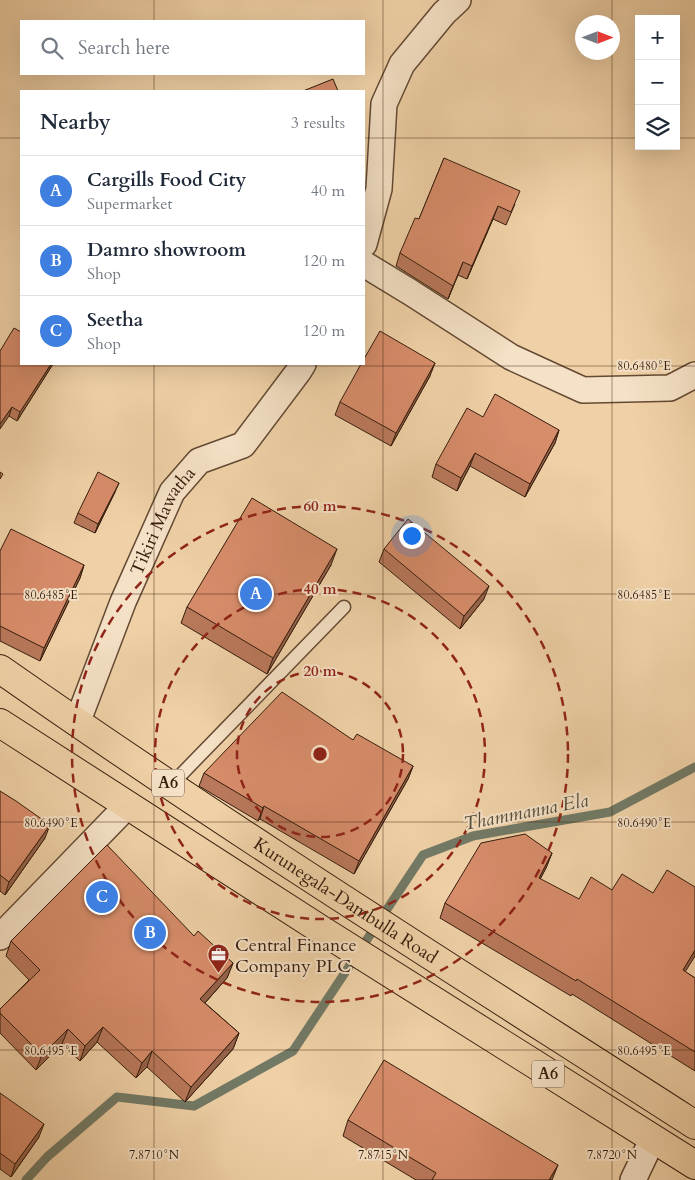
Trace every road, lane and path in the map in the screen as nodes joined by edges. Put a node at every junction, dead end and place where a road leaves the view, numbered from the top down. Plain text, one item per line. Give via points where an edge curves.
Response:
1 (458, 0) edge
2 (365, 240) edge
3 (365, 265) edge
4 (302, 365) edge
5 (695, 376) edge
6 (344, 607) dead end
7 (0, 669) edge
8 (0, 722) edge
9 (77, 723) junction
10 (171, 785) junction
11 (128, 805) junction
12 (0, 937) edge
13 (695, 1125) edge
14 (653, 1138) junction
15 (695, 1165) edge
16 (633, 1180) edge

1 - 2 street via 402,64 384,104 379,189
3 - 5 street via 511,357 583,390 670,388
4 - 9 street, Tikiri Mawatha via 243,444 199,460 172,492 123,602
6 - 10 lane
7 - 9 highway, Kurunegala-Dambulla Road / A6
8 - 11 highway, A6
9 - 10 highway, Kurunegala-Dambulla Road / A6
10 - 13 highway, Kurunegala-Dambulla Road / A6
11 - 12 street
11 - 14 highway, A6 via 468,1024
14 - 15 highway, A6
14 - 16 street

